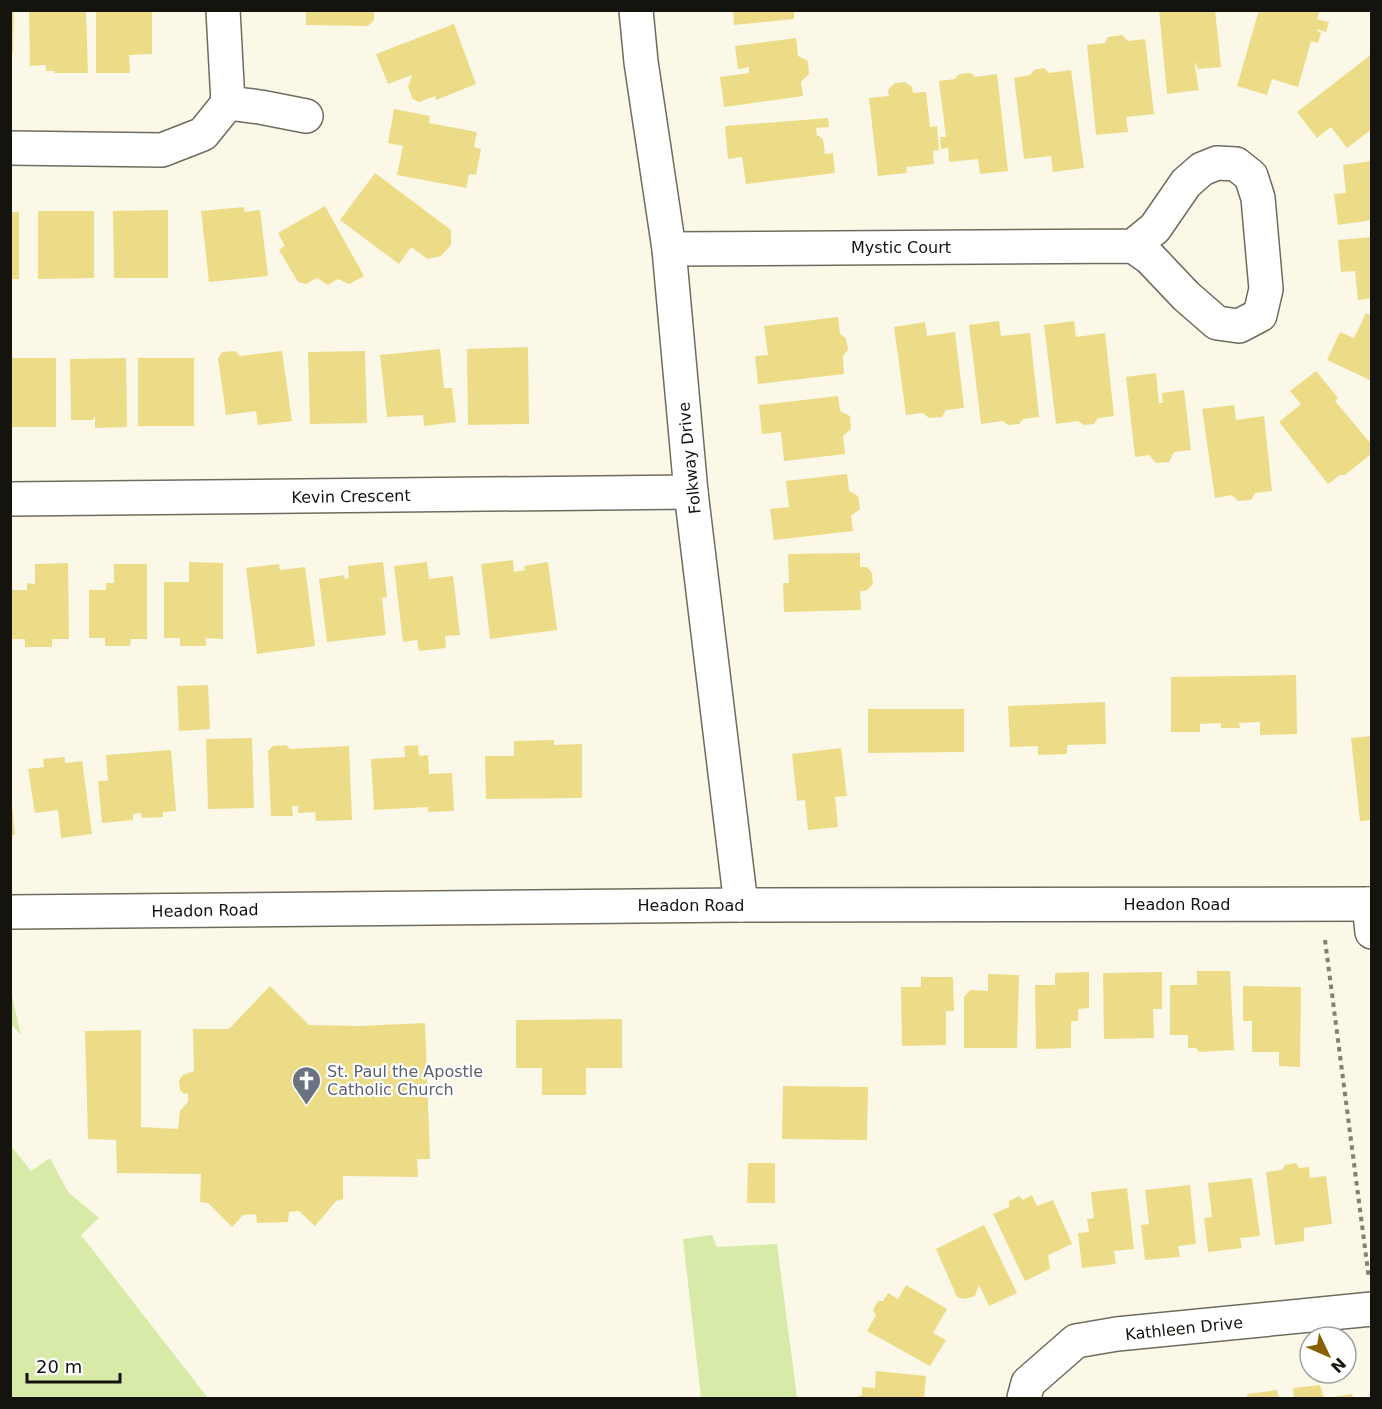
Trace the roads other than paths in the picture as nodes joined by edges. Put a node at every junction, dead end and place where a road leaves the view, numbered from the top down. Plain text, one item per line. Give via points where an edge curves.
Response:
1 (223, 10) edge
2 (636, 10) edge
3 (228, 103) junction
4 (306, 116) dead end
5 (10, 148) edge
6 (1133, 246) junction
7 (669, 249) junction
8 (691, 492) junction
9 (10, 499) edge
10 (741, 905) junction
11 (10, 912) edge
12 (1370, 914) edge
13 (1371, 1299) edge
14 (1024, 1398) edge

1 - 3 street
2 - 7 street, Folkway Drive
3 - 4 street
3 - 5 street via 203,134 162,150
6 - 6 street via 1155,228 1186,183 1202,170 1217,163 1236,164 1251,176 1258,198 1266,289 1260,315 1239,326 1217,323
6 - 7 street, Mystic Court
7 - 8 street, Folkway Drive
8 - 9 street, Kevin Crescent
8 - 10 street, Folkway Drive
10 - 11 street, Headon Road
10 - 12 street, Headon Road
13 - 14 street, Kathleen Drive via 1076,1341 1028,1383

